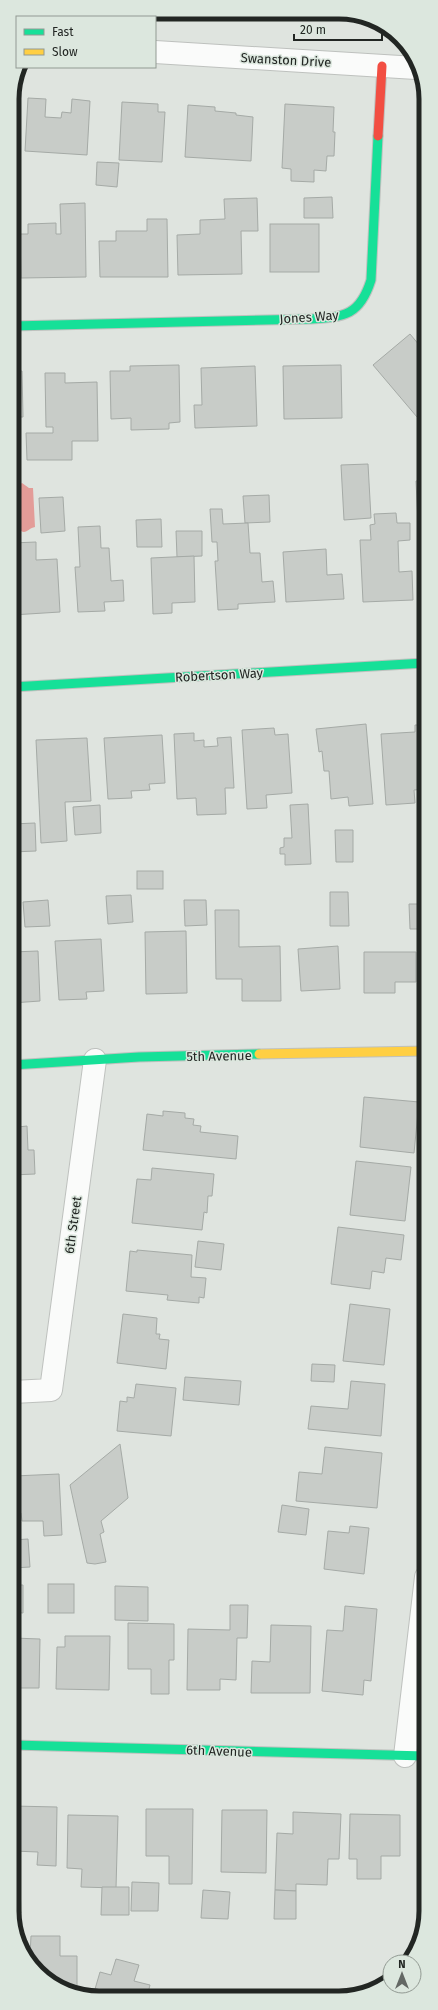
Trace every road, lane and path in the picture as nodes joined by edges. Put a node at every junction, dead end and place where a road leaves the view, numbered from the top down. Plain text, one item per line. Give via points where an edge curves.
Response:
1 (156, 52) edge
2 (382, 66) junction
3 (413, 68) edge
4 (19, 326) edge
5 (419, 663) edge
6 (19, 687) edge
7 (419, 1051) edge
8 (95, 1060) junction
9 (19, 1065) edge
10 (19, 1392) edge
11 (419, 1691) edge
12 (19, 1745) edge
13 (415, 1756) edge

1 - 2 street, Swanston Drive
2 - 3 street, Swanston Drive
2 - 4 street, Jones Way via 371,280 361,305 335,318
5 - 6 street, Robertson Way
7 - 8 street, 5th Avenue
8 - 9 street, 5th Avenue
8 - 10 street, 6th Street via 51,1390
11 - 13 street
12 - 13 street, 6th Avenue

